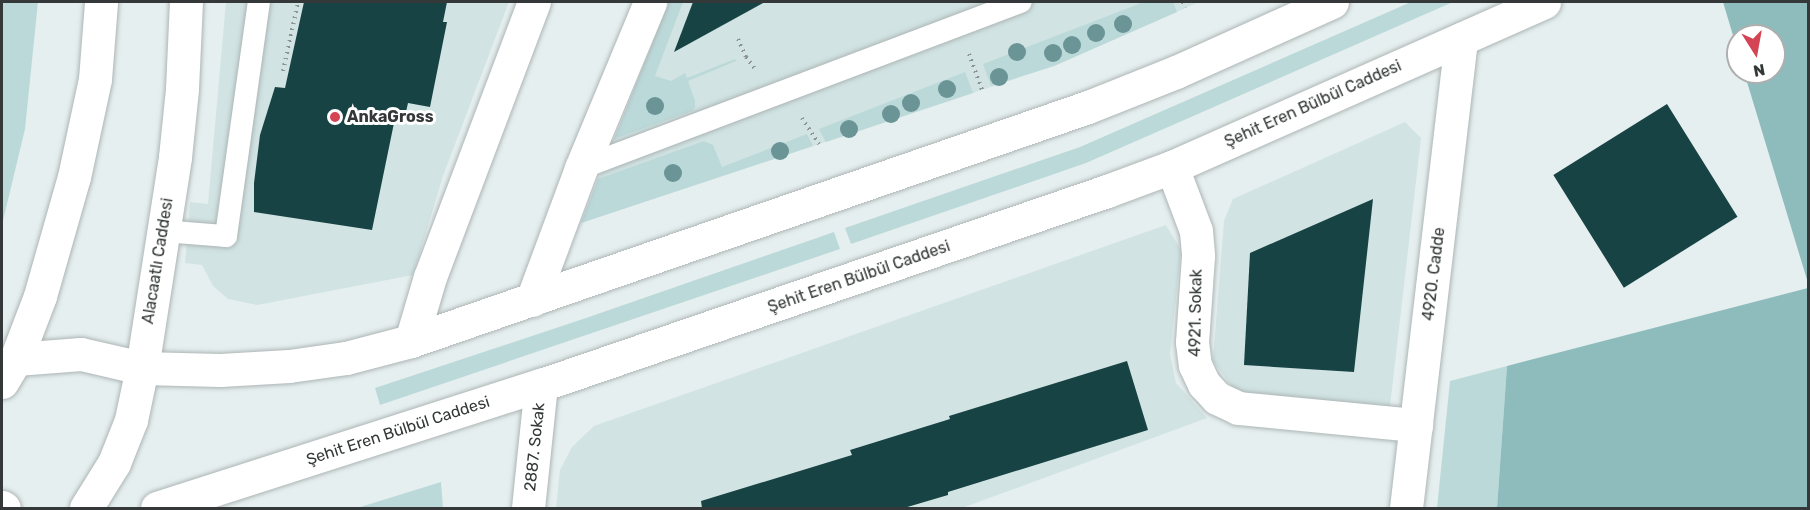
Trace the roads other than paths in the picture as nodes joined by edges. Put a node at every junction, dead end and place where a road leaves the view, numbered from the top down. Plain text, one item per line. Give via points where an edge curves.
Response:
1 (101, 2) edge
2 (186, 2) edge
3 (259, 2) edge
4 (534, 2) edge
5 (650, 2) edge
6 (1021, 2) edge
7 (1332, 2) edge
8 (1544, 2) edge
9 (1461, 39) junction
10 (1172, 167) junction
11 (581, 168) junction
12 (162, 231) junction
13 (532, 300) junction
14 (411, 341) junction
15 (142, 368) junction
16 (9, 371) edge
17 (541, 385) junction
18 (1416, 425) junction
19 (86, 508) edge
20 (157, 508) edge
21 (528, 508) edge
22 (1406, 508) edge

1 - 16 main road via 95,79 74,177 40,296
2 - 12 main road, Alacaatlı Caddesi via 175,157
3 - 12 lane via 225,236
4 - 14 main road via 430,277
5 - 11 main road
6 - 11 lane
7 - 13 main road via 1088,107
8 - 9 main road, Şehit Eren Bülbül Caddesi
9 - 10 main road, Şehit Eren Bülbül Caddesi
9 - 18 main road, 4920. Cadde
10 - 17 main road, Şehit Eren Bülbül Caddesi
10 - 18 main road, 4921. Sokak via 1196,231 1192,342 1195,365 1204,384 1217,398 1238,408
11 - 13 main road
12 - 15 main road, Alacaatlı Caddesi
13 - 14 main road
14 - 15 main road via 346,358 289,366 220,370
15 - 16 main road via 81,354
15 - 19 main road, Alacaatlı Caddesi via 131,420 114,463
17 - 20 main road, Şehit Eren Bülbül Caddesi
17 - 21 main road, 2887. Sokak
18 - 22 main road, 4920. Cadde

